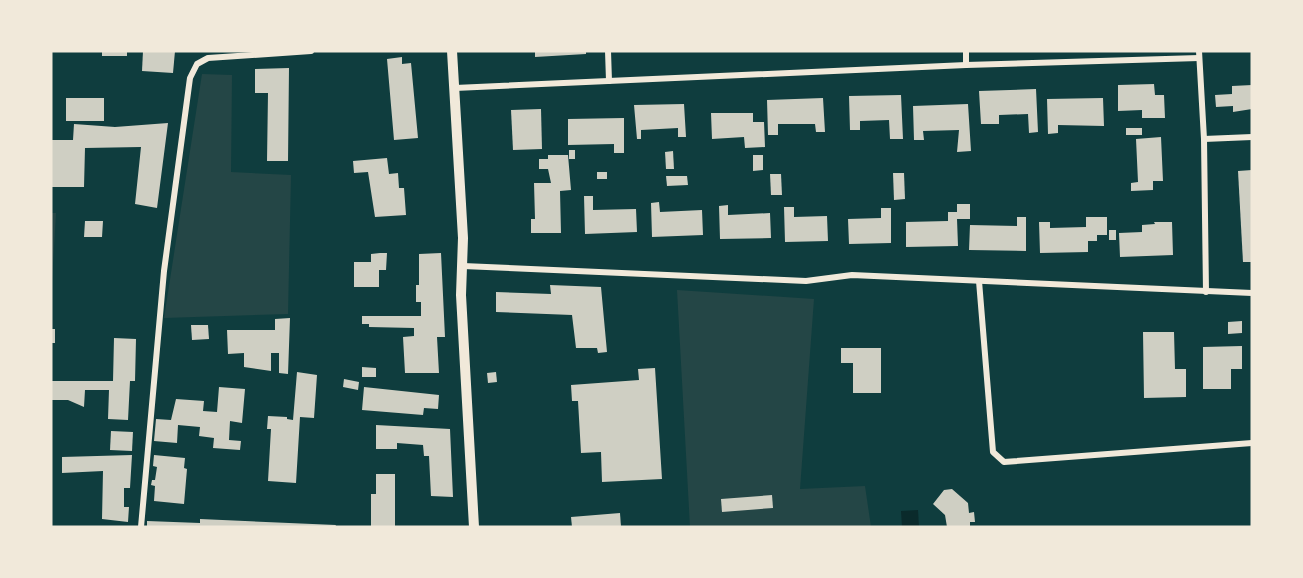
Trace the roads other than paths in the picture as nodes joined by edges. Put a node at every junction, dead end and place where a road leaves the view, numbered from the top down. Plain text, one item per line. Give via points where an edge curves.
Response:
1 (311, 51) edge
2 (452, 51) edge
3 (608, 51) edge
4 (966, 51) edge
5 (1199, 55) edge
6 (966, 65) junction
7 (609, 81) junction
8 (455, 88) junction
9 (1252, 137) edge
10 (1204, 139) junction
11 (463, 266) junction
12 (979, 281) junction
13 (1206, 292) junction
14 (1252, 294) edge
15 (1252, 443) edge
16 (141, 527) edge
17 (474, 527) edge

1 - 16 street via 208,58 196,64 190,78 164,271
2 - 8 street
3 - 7 street
4 - 6 street
5 - 6 street
5 - 10 street
6 - 7 street
7 - 8 street
8 - 11 street
9 - 10 street
10 - 13 street
11 - 12 street via 806,281 852,275
11 - 17 street via 461,296
12 - 13 street
12 - 15 street via 993,452 1004,462
13 - 14 street

